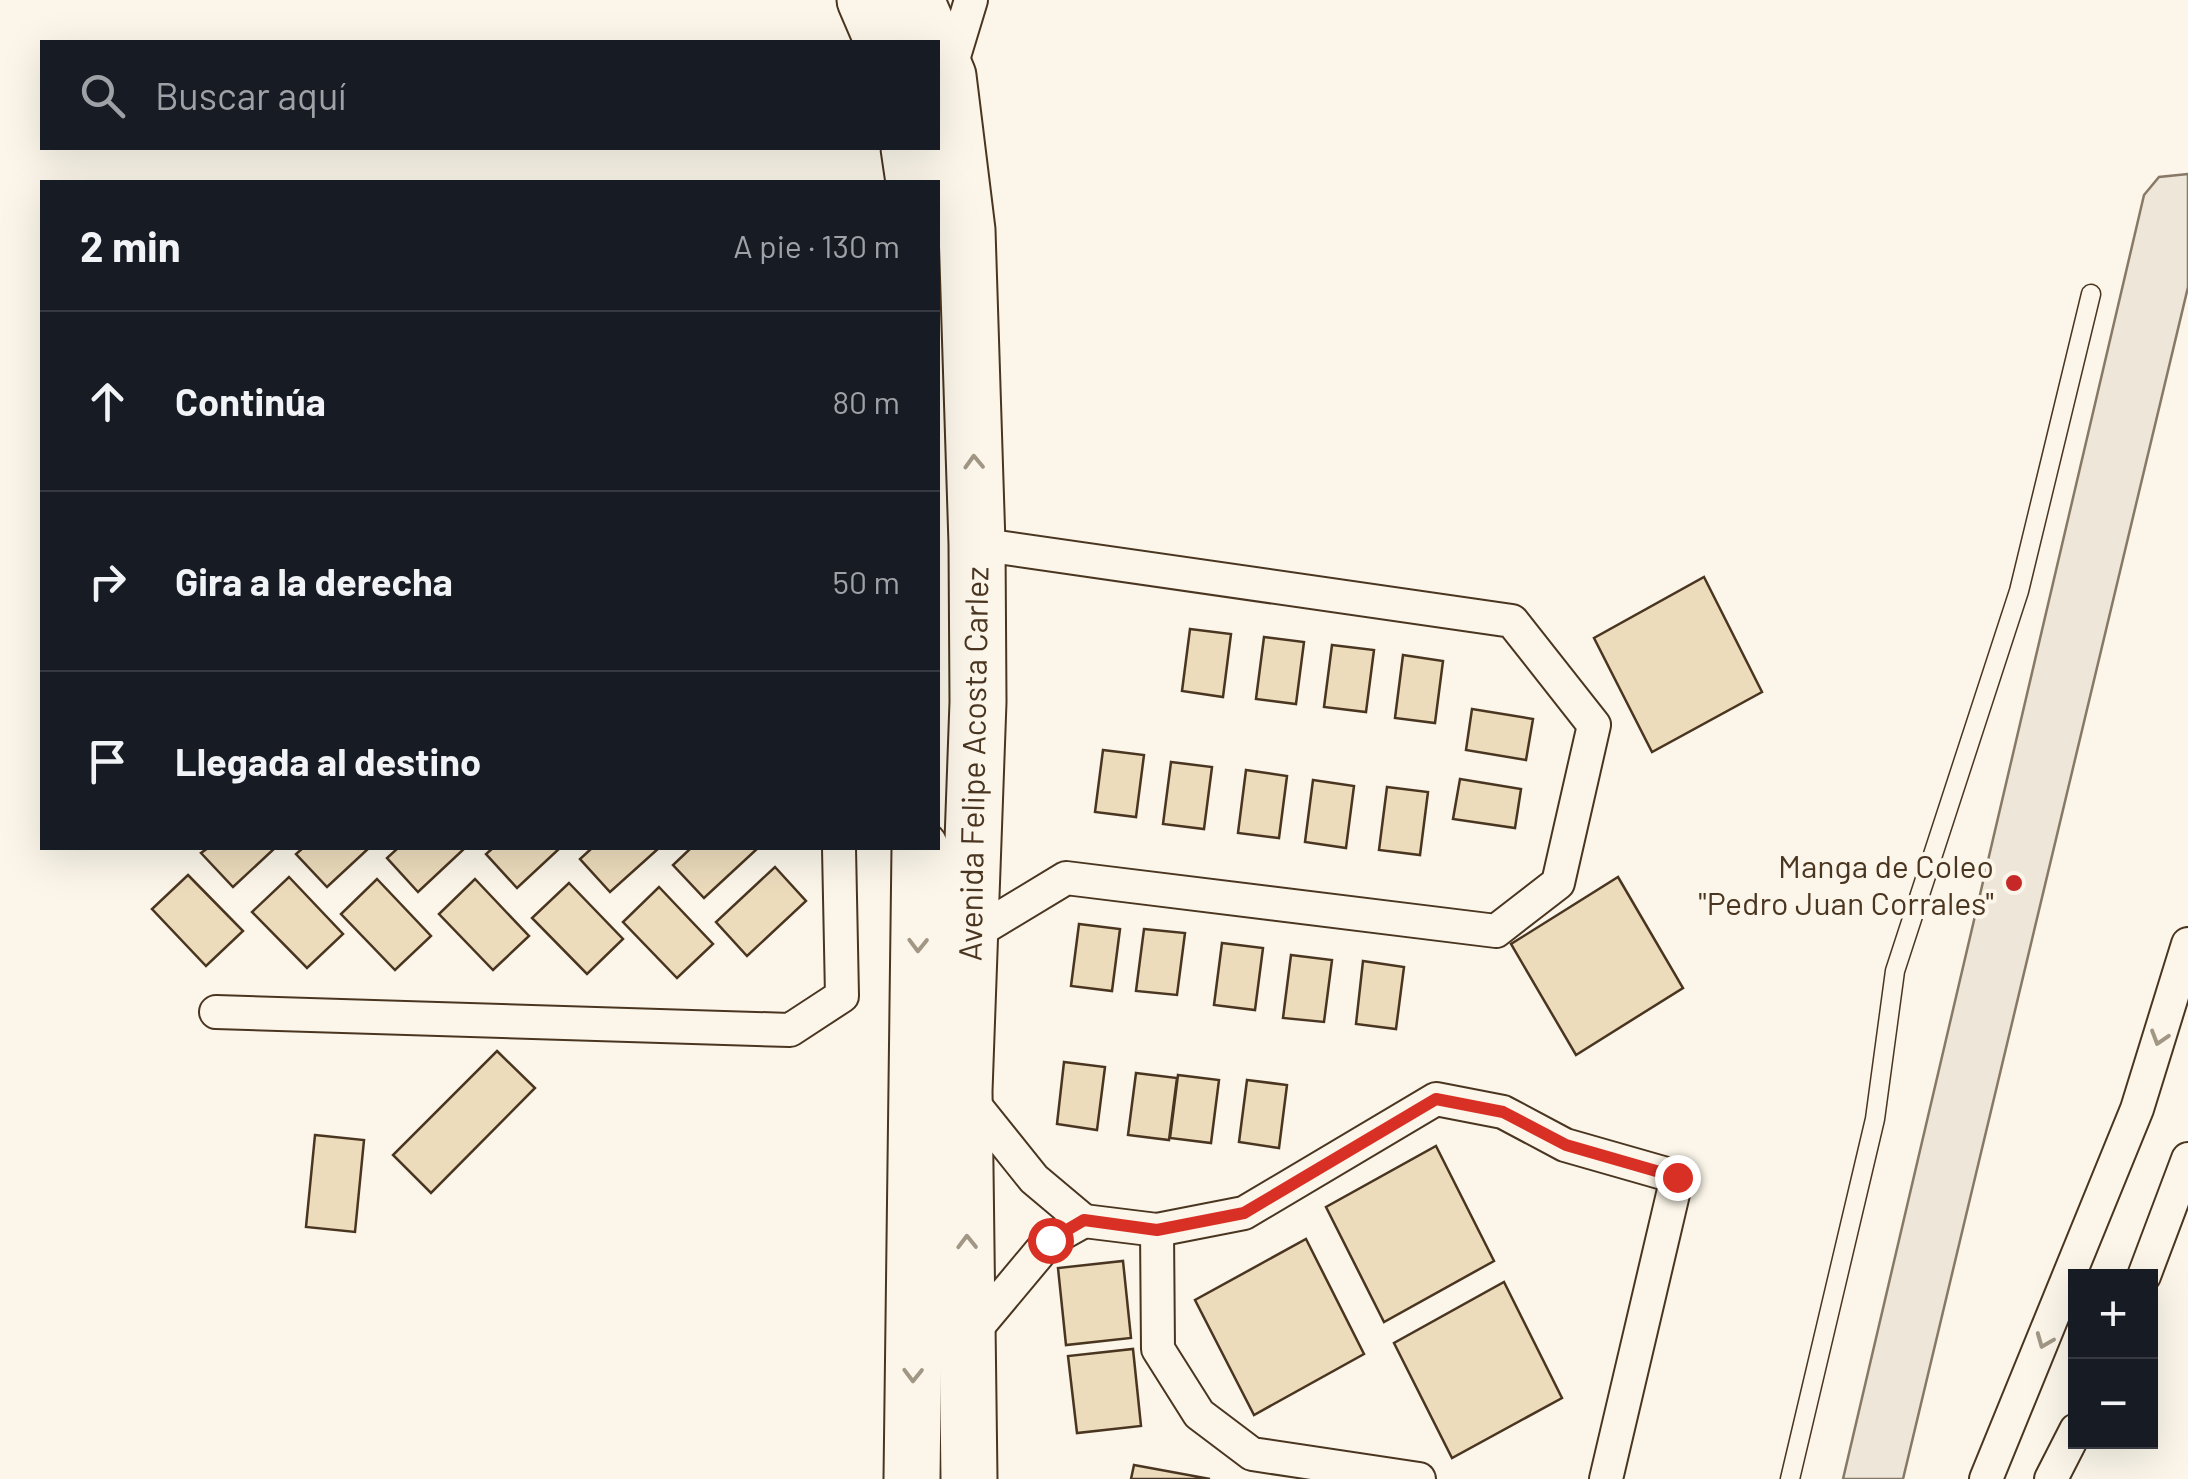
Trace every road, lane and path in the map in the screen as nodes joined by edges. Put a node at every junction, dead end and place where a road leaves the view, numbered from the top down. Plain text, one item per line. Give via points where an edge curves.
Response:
1 (865, 0) edge
2 (916, 0) edge
3 (971, 0) edge
4 (882, 40) edge
5 (933, 40) edge
6 (940, 57) edge
7 (910, 150) edge
8 (914, 180) edge
9 (2091, 294) dead end
10 (976, 544) junction
11 (839, 850) edge
12 (920, 850) edge
13 (970, 936) junction
14 (2188, 944) edge
15 (216, 1012) dead end
16 (964, 1091) junction
17 (2188, 1159) edge
18 (1084, 1220) junction
19 (1157, 1230) junction
20 (2147, 1269) edge
21 (969, 1337) junction
22 (2068, 1445) edge
23 (912, 1479) edge
24 (969, 1479) edge
25 (1419, 1479) edge
26 (1606, 1479) edge
27 (1790, 1479) edge
28 (1986, 1479) edge
29 (2050, 1479) edge

1 - 4 highway
2 - 5 highway, Avenida Felipe Acosta Carlez
3 - 6 street
10 -> 6 highway, Avenida Felipe Acosta Carlez via 967,230
7 - 8 highway
9 - 27 lane via 2020,591 1895,971 1875,1120
10 - 13 highway, Avenida Felipe Acosta Carlez
10 - 13 street via 1512,620 1594,725 1558,884 1496,931 1066,878
11 - 15 street via 842,996 790,1030
12 -> 23 highway, Avenida Felipe Acosta Carlez
13 - 16 highway, Avenida Felipe Acosta Carlez
14 -> 28 street via 2137,1109
16 - 18 street via 1034,1179
21 -> 16 highway, Avenida Felipe Acosta Carlez
17 - 20 street
18 - 19 street
18 - 21 street via 1050,1240
19 - 25 street via 1158,1349 1199,1414 1252,1454
19 - 26 street via 1244,1213 1436,1099 1503,1112 1566,1145 1677,1177
21 - 24 highway, Avenida Felipe Acosta Carlez
22 - 29 street

